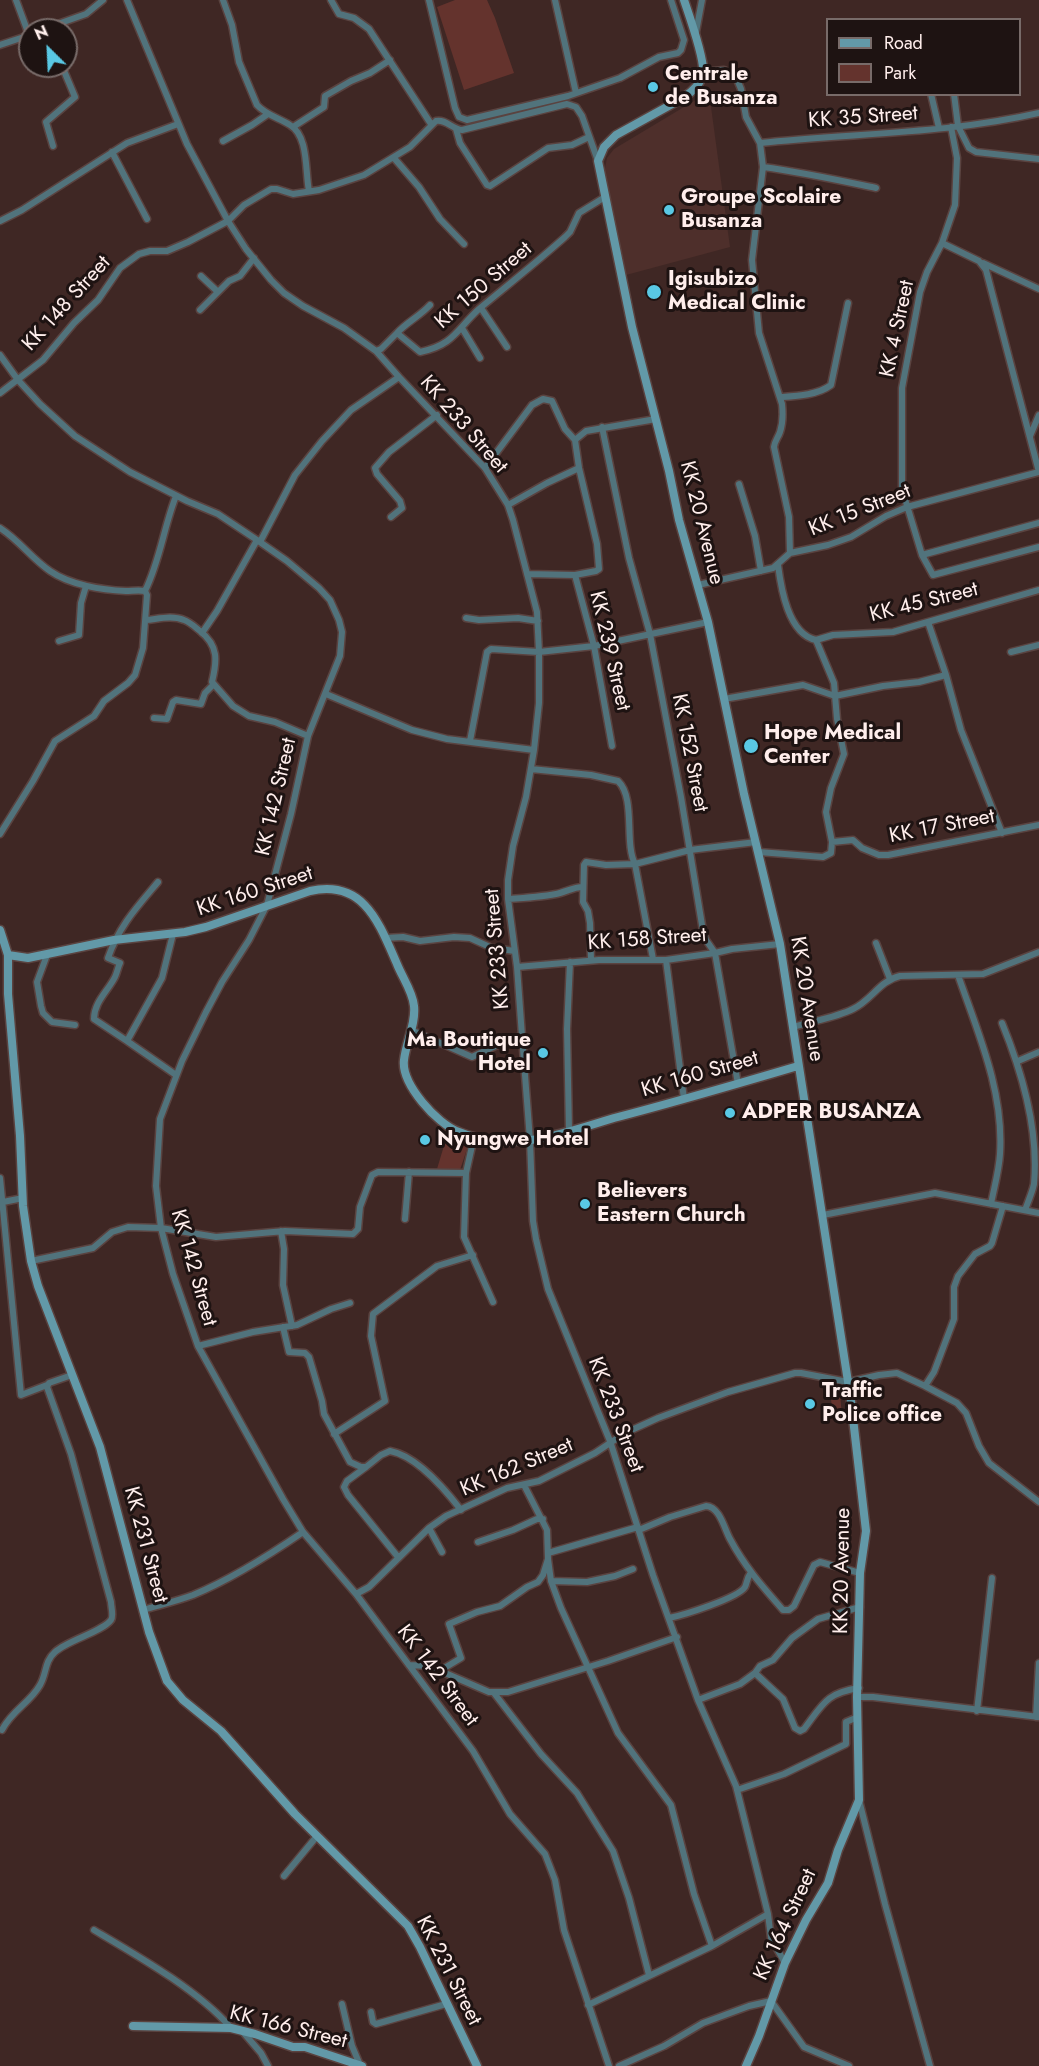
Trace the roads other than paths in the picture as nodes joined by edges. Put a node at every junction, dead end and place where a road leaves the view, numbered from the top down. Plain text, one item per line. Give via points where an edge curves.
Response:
1 (16, 0) edge
2 (103, 0) edge
3 (128, 0) edge
4 (223, 0) edge
5 (331, 0) edge
6 (429, 0) edge
7 (555, 0) edge
8 (671, 0) edge
9 (684, 0) edge
10 (702, 0) edge
11 (22, 18) edge
12 (75, 18) edge
13 (695, 36) junction
14 (18, 39) edge
15 (0, 45) edge
16 (390, 60) junction
17 (703, 72) junction
18 (67, 78) edge
19 (576, 93) junction
20 (931, 96) edge
21 (954, 96) edge
22 (1039, 113) edge
23 (268, 114) junction
24 (178, 124) junction
25 (431, 124) junction
26 (293, 127) junction
27 (954, 127) junction
28 (939, 128) junction
29 (456, 129) junction
30 (589, 137) junction
31 (223, 141) dead end
32 (760, 143) junction
33 (53, 146) dead end
34 (112, 152) junction
35 (394, 158) junction
36 (1039, 159) edge
37 (598, 161) junction
38 (763, 167) junction
39 (876, 188) dead end
40 (309, 191) junction
41 (605, 197) junction
42 (147, 219) dead end
43 (0, 220) edge
44 (228, 221) junction
45 (942, 243) junction
46 (464, 244) dead end
47 (254, 258) junction
48 (979, 261) junction
49 (201, 276) dead end
50 (1039, 289) edge
51 (218, 292) junction
52 (848, 303) dead end
53 (430, 305) dead end
54 (481, 308) junction
55 (200, 310) dead end
56 (462, 327) junction
57 (397, 333) junction
58 (507, 347) dead end
59 (376, 351) junction
60 (0, 355) edge
61 (480, 358) dead end
62 (399, 377) junction
63 (18, 380) junction
64 (0, 393) edge
65 (781, 397) junction
66 (1039, 415) edge
67 (437, 416) junction
68 (656, 419) junction
69 (602, 428) junction
70 (1030, 436) junction
71 (575, 440) junction
72 (485, 468) junction
73 (579, 468) junction
74 (1039, 472) edge
75 (739, 484) dead end
76 (176, 496) junction
77 (508, 505) junction
78 (907, 507) junction
79 (391, 517) dead end
80 (1039, 524) edge
81 (0, 528) edge
82 (258, 541) junction
83 (1039, 547) edge
84 (789, 553) junction
85 (922, 555) junction
86 (778, 565) junction
87 (761, 571) junction
88 (527, 574) junction
89 (575, 575) junction
90 (698, 585) junction
91 (86, 586) junction
92 (1039, 590) edge
93 (145, 591) junction
94 (466, 618) dead end
95 (146, 620) junction
96 (538, 621) junction
97 (708, 622) junction
98 (928, 622) junction
99 (202, 633) junction
100 (650, 634) junction
101 (816, 640) junction
102 (59, 641) dead end
103 (1039, 645) edge
104 (594, 646) junction
105 (539, 652) junction
106 (1011, 652) dead end
107 (946, 675) junction
108 (213, 686) junction
109 (326, 694) junction
110 (835, 696) junction
111 (724, 699) junction
112 (154, 718) dead end
113 (308, 736) junction
114 (470, 741) junction
115 (612, 746) dead end
116 (534, 750) junction
117 (531, 769) junction
118 (1039, 825) edge
119 (1002, 833) junction
120 (0, 834) edge
121 (756, 842) junction
122 (832, 842) junction
123 (690, 850) junction
124 (759, 852) junction
125 (635, 864) junction
126 (158, 882) dead end
127 (583, 887) junction
128 (508, 899) junction
129 (267, 905) junction
130 (0, 930) edge
131 (173, 934) junction
132 (385, 938) junction
133 (114, 940) junction
134 (876, 943) dead end
135 (780, 944) junction
136 (515, 951) junction
137 (1039, 952) edge
138 (715, 953) junction
139 (8, 955) junction
140 (47, 955) junction
141 (653, 959) junction
142 (591, 960) junction
143 (666, 960) junction
144 (570, 962) junction
145 (517, 967) junction
146 (958, 975) junction
147 (890, 979) junction
148 (1002, 1023) dead end
149 (75, 1025) dead end
150 (793, 1027) junction
151 (411, 1030) junction
152 (522, 1035) junction
153 (128, 1041) junction
154 (1039, 1052) edge
155 (1018, 1061) junction
156 (798, 1066) junction
157 (176, 1075) junction
158 (738, 1084) junction
159 (684, 1099) junction
160 (569, 1130) junction
161 (474, 1137) junction
162 (530, 1140) junction
163 (409, 1172) junction
164 (466, 1173) junction
165 (0, 1178) edge
166 (23, 1198) junction
167 (3, 1202) junction
168 (991, 1204) junction
169 (1003, 1206) junction
170 (1025, 1210) junction
171 (1039, 1213) edge
172 (823, 1215) junction
173 (405, 1219) dead end
174 (161, 1228) junction
175 (281, 1231) junction
176 (473, 1255) junction
177 (31, 1261) junction
178 (493, 1302) dead end
179 (350, 1304) dead end
180 (292, 1326) junction
181 (283, 1327) junction
182 (198, 1346) junction
183 (72, 1375) junction
184 (848, 1382) junction
185 (47, 1385) junction
186 (926, 1386) junction
187 (334, 1434) junction
188 (610, 1441) junction
189 (366, 1467) junction
190 (524, 1485) junction
191 (1039, 1502) edge
192 (460, 1510) junction
193 (543, 1519) junction
194 (429, 1528) junction
195 (639, 1528) junction
196 (303, 1532) junction
197 (478, 1542) dead end
198 (442, 1552) dead end
199 (548, 1556) junction
200 (398, 1557) junction
201 (633, 1569) dead end
202 (860, 1573) junction
203 (750, 1574) junction
204 (992, 1578) dead end
205 (551, 1581) junction
206 (356, 1594) junction
207 (860, 1607) junction
208 (143, 1610) junction
209 (669, 1618) junction
210 (676, 1637) junction
211 (1039, 1663) edge
212 (409, 1665) junction
213 (587, 1667) junction
214 (441, 1670) junction
215 (755, 1673) junction
216 (858, 1692) junction
217 (494, 1693) junction
218 (698, 1700) junction
219 (977, 1711) junction
220 (858, 1717) junction
221 (1038, 1717) edge
222 (2, 1730) dead end
223 (737, 1790) junction
224 (859, 1800) junction
225 (317, 1836) junction
226 (284, 1876) dead end
227 (768, 1914) junction
228 (94, 1930) dead end
229 (712, 1946) junction
230 (785, 1963) junction
231 (650, 1975) junction
232 (771, 2001) junction
233 (342, 2004) dead end
234 (446, 2004) junction
235 (588, 2005) junction
236 (371, 2012) dead end
237 (133, 2026) dead end
238 (231, 2028) junction
239 (243, 2032) junction
240 (268, 2066) edge
241 (361, 2066) edge
242 (477, 2066) edge
243 (609, 2066) edge
244 (619, 2066) edge
245 (746, 2066) edge
246 (849, 2066) edge
247 (930, 2066) edge

1 - 11 street
2 - 12 street
3 - 24 street, KK 233 Street
4 - 23 street via 239,62 257,105
5 - 16 street via 339,14 354,18 369,29
6 - 19 street via 455,108 462,119
7 - 19 street
8 - 19 street via 684,40 678,53 657,58 620,78
9 - 13 main road
10 - 13 street
13 - 17 main road
14 - 15 street
16 - 25 street
16 - 26 street via 325,96 324,107
17 - 32 street via 724,70 736,77 746,117
17 - 37 main road via 692,92 616,135 604,147
18 - 33 street via 75,97 46,122
20 - 28 street
21 - 27 street, KK 4 Street
22 - 27 street, KK 35 Street
23 - 26 street
23 - 31 street
24 - 34 street via 144,135
24 - 44 street, KK 233 Street
25 - 29 street via 440,120
25 - 35 street, KK 148 Street
26 - 40 street via 306,154
27 - 28 street, KK 35 Street
27 - 36 street via 972,150
27 - 45 street, KK 4 Street via 955,205
28 - 32 street, KK 35 Street
29 - 30 street via 567,104 576,106
29 - 30 street via 460,143 490,186 548,148 572,145
30 - 37 street
32 - 38 street
34 - 42 street
34 - 43 street
35 - 40 street, KK 148 Street via 364,175
35 - 46 street
37 - 41 main road, KK 20 Avenue
38 - 39 street
38 - 65 street via 752,260 759,333
40 - 44 street, KK 148 Street via 292,194 271,189 244,205
41 - 54 street, KK 150 Street via 579,213 565,237
41 - 68 main road, KK 20 Avenue
44 - 47 street, KK 233 Street
44 - 63 street, KK 148 Street via 176,248 145,252 126,264 54,348
45 - 48 street
45 - 78 street, KK 4 Street via 920,292 904,376 901,478
47 - 51 street via 240,276
47 - 59 street, KK 233 Street via 284,292
48 - 50 street
48 - 70 street via 987,274
49 - 51 street
51 - 55 street
52 - 65 street via 831,385
53 - 57 street
54 - 56 street, KK 150 Street
54 - 58 street
56 - 57 street, KK 150 Street via 441,345 420,352
56 - 61 street
57 - 59 street
59 - 62 street, KK 233 Street
60 - 63 street, KK 142 Street
62 - 67 street, KK 233 Street
62 - 82 street via 351,410 322,441 295,475
63 - 64 street, KK 148 Street
63 - 76 street, KK 142 Street via 75,436
65 - 84 street via 783,414 774,447 789,517
66 - 70 street
67 - 72 street, KK 233 Street
67 - 79 street via 389,452 375,468 402,505
68 - 69 street
68 - 90 main road, KK 20 Avenue
69 - 71 street via 586,431
69 - 100 street, KK 152 Street via 629,558
70 - 74 street
71 - 72 street via 552,402 543,399 532,405
71 - 73 street
72 - 77 street, KK 233 Street
73 - 77 street
73 - 89 street via 600,567
74 - 78 street, KK 15 Street
75 - 87 street
76 - 82 street, KK 142 Street via 218,514
76 - 93 street
77 - 88 street, KK 233 Street
78 - 84 street, KK 15 Street via 851,537
78 - 85 street, KK 4 Street
80 - 85 street
81 - 91 street via 49,571
82 - 99 street
82 - 109 street, KK 142 Street via 319,588 335,608 342,642
83 - 85 street via 936,575 930,573
84 - 86 street, KK 15 Street
86 - 87 street, KK 15 Street
86 - 101 street via 784,597 796,626
87 - 90 street, KK 15 Street
88 - 89 street, KK 239 Street
88 - 96 street, KK 233 Street
89 - 104 street, KK 239 Street
90 - 97 main road, KK 20 Avenue
91 - 93 street
91 - 102 street via 79,635
92 - 98 street, KK 45 Street
93 - 95 street
94 - 96 street
95 - 99 street via 184,620
95 - 120 street via 143,648 132,679 104,701 94,716 54,741
96 - 105 street, KK 233 Street
97 - 100 street
97 - 111 main road, KK 20 Avenue
98 - 101 street, KK 45 Street via 885,634 833,635
98 - 107 street
99 - 108 street via 213,647
100 - 104 street
100 - 123 street, KK 152 Street
101 - 110 street
103 - 106 street
104 - 105 street
104 - 115 street, KK 239 Street
105 - 114 street via 488,650
105 - 116 street, KK 233 Street
107 - 110 street
107 - 119 street via 959,724
108 - 112 street via 201,704 176,700 167,719
108 - 113 street via 249,716
109 - 113 street, KK 142 Street
109 - 114 street via 412,730
110 - 111 street via 802,685
110 - 122 street via 844,754 826,812
111 - 121 main road, KK 20 Avenue
113 - 129 street, KK 142 Street
114 - 116 street
116 - 117 street, KK 233 Street
117 - 125 street via 591,775 621,783
117 - 128 street, KK 233 Street via 513,846
118 - 119 street, KK 17 Street
119 - 122 street, KK 17 Street via 888,855 862,848 853,840
121 - 123 street
121 - 124 main road, KK 20 Avenue
122 - 124 street via 831,853 823,857
123 - 125 street
123 - 138 street, KK 152 Street via 703,931
124 - 135 main road, KK 20 Avenue
125 - 127 street via 606,866 585,862
125 - 141 street
126 - 133 street
127 - 128 street via 547,896
127 - 142 street via 590,922
128 - 136 street, KK 233 Street
129 - 131 main road, KK 160 Street via 206,927
129 - 132 main road, KK 160 Street via 310,891 335,888 362,903
129 - 157 street, KK 142 Street via 217,992
130 - 139 main road, KK 231 Street
131 - 133 main road, KK 160 Street
131 - 153 street via 162,978
132 - 136 street via 470,938 497,950
132 - 151 main road, KK 160 Street via 414,1006
133 - 140 main road, KK 160 Street
133 - 153 street via 108,958 120,963 94,1019
134 - 147 street
135 - 138 street, KK 158 Street
135 - 150 main road, KK 20 Avenue
136 - 145 street, KK 233 Street
137 - 146 street via 983,974
138 - 143 street, KK 158 Street
138 - 158 street, KK 152 Street
139 - 140 main road, KK 160 Street
139 - 166 main road, KK 231 Street
140 - 149 street via 36,986 40,1006 52,1022
141 - 142 street, KK 158 Street
141 - 143 street, KK 158 Street
142 - 144 street, KK 158 Street
143 - 159 street
144 - 145 street, KK 158 Street
144 - 160 street
145 - 152 street, KK 233 Street
146 - 147 street
146 - 168 street via 996,1089 1000,1149
147 - 150 street via 852,1010
148 - 155 street
150 - 156 main road, KK 20 Avenue
151 - 152 street via 472,1057
151 - 161 main road, KK 160 Street via 404,1061 410,1086 445,1125
152 - 162 street, KK 233 Street
153 - 157 street
154 - 155 street
155 - 170 street via 1035,1118 1038,1153 1035,1183
156 - 158 main road, KK 160 Street
156 - 172 main road, KK 20 Avenue
157 - 174 street, KK 142 Street via 160,1119 158,1139 156,1186
158 - 159 main road, KK 160 Street
159 - 160 main road, KK 160 Street
160 - 162 main road, KK 160 Street
161 - 162 main road, KK 160 Street
161 - 164 street
162 - 188 street, KK 233 Street via 533,1221 548,1289
163 - 164 street
163 - 173 street
163 - 175 street via 372,1174 360,1207 358,1229 353,1234
164 - 176 street via 463,1232
165 - 167 street
166 - 167 street
166 - 177 main road, KK 231 Street
167 - 185 street via 21,1395
168 - 169 street
168 - 172 street via 936,1193
169 - 170 street
169 - 186 street via 992,1243 975,1254 958,1276 954,1319
170 - 171 street
172 - 184 main road, KK 20 Avenue
174 - 175 street via 216,1237
174 - 177 street via 122,1228 93,1248
174 - 182 street, KK 142 Street
175 - 180 street via 283,1285
176 - 178 street
176 - 187 street via 437,1266 373,1314 371,1336 385,1401
177 - 183 main road, KK 231 Street
179 - 180 street
180 - 181 street
181 - 182 street
181 - 187 street via 289,1352 309,1357 324,1414
182 - 196 street, KK 142 Street
183 - 185 street
183 - 208 main road, KK 231 Street via 100,1447
184 - 186 street via 891,1372
184 - 188 street, KK 162 Street via 801,1372 788,1375 711,1397
184 - 202 main road, KK 20 Avenue via 866,1531
185 - 222 street via 71,1454 113,1616 48,1658 41,1684
186 - 191 street via 962,1407 989,1463
187 - 189 street via 350,1462
188 - 190 street, KK 162 Street via 572,1465
188 - 195 street, KK 233 Street
189 - 192 street via 390,1451 401,1455 433,1476
189 - 200 street via 344,1487
190 - 192 street, KK 162 Street via 507,1488
190 - 193 street
192 - 194 street, KK 162 Street
193 - 197 street
193 - 199 street
194 - 198 street
194 - 200 street, KK 162 Street
195 - 199 street
195 - 203 street via 710,1506 717,1511
195 - 209 street, KK 233 Street
196 - 206 street, KK 142 Street
196 - 208 street via 230,1577 192,1595
199 - 205 street
199 - 214 street via 538,1582 500,1606 449,1624 461,1658
200 - 206 street, KK 162 Street via 369,1587
201 - 205 street via 587,1582
202 - 203 street via 814,1565 789,1610 783,1610
202 - 207 main road, KK 20 Avenue
203 - 209 street via 743,1589 734,1595
204 - 219 street
205 - 213 street
206 - 212 street, KK 142 Street
207 - 215 street via 818,1619
207 - 216 main road, KK 20 Avenue
208 - 225 main road, KK 231 Street via 155,1652 173,1690 221,1731
209 - 210 street, KK 233 Street
210 - 213 street
210 - 218 street, KK 233 Street
211 - 221 street
212 - 214 street
212 - 235 street, KK 142 Street via 473,1751 510,1814 545,1854
213 - 217 street
213 - 229 street via 618,1733 671,1805
214 - 217 street
215 - 216 street via 783,1699 795,1728 800,1731 827,1699 846,1690
215 - 218 street via 740,1684
216 - 219 street
216 - 220 main road, KK 20 Avenue
217 - 231 street via 577,1793 613,1851
218 - 223 street, KK 233 Street
219 - 221 street
220 - 223 street via 846,1722 846,1744 784,1774
220 - 224 main road, KK 20 Avenue
223 - 227 street, KK 233 Street
224 - 230 main road, KK 164 Street via 828,1883
224 - 247 street, KK 20 Avenue
225 - 226 street
225 - 234 main road, KK 231 Street via 408,1926
227 - 229 street
227 - 230 street, KK 233 Street via 771,1938
228 - 238 street via 198,1997
229 - 231 street
230 - 232 main road, KK 164 Street
231 - 235 street
232 - 244 street via 703,2023
232 - 245 main road, KK 164 Street
232 - 246 street via 804,2047
233 - 241 street
234 - 236 street via 376,2024
234 - 242 main road, KK 231 Street
235 - 243 street, KK 142 Street
237 - 238 main road, KK 166 Street
238 - 239 main road, KK 166 Street
239 - 240 street
239 - 241 main road, KK 166 Street

